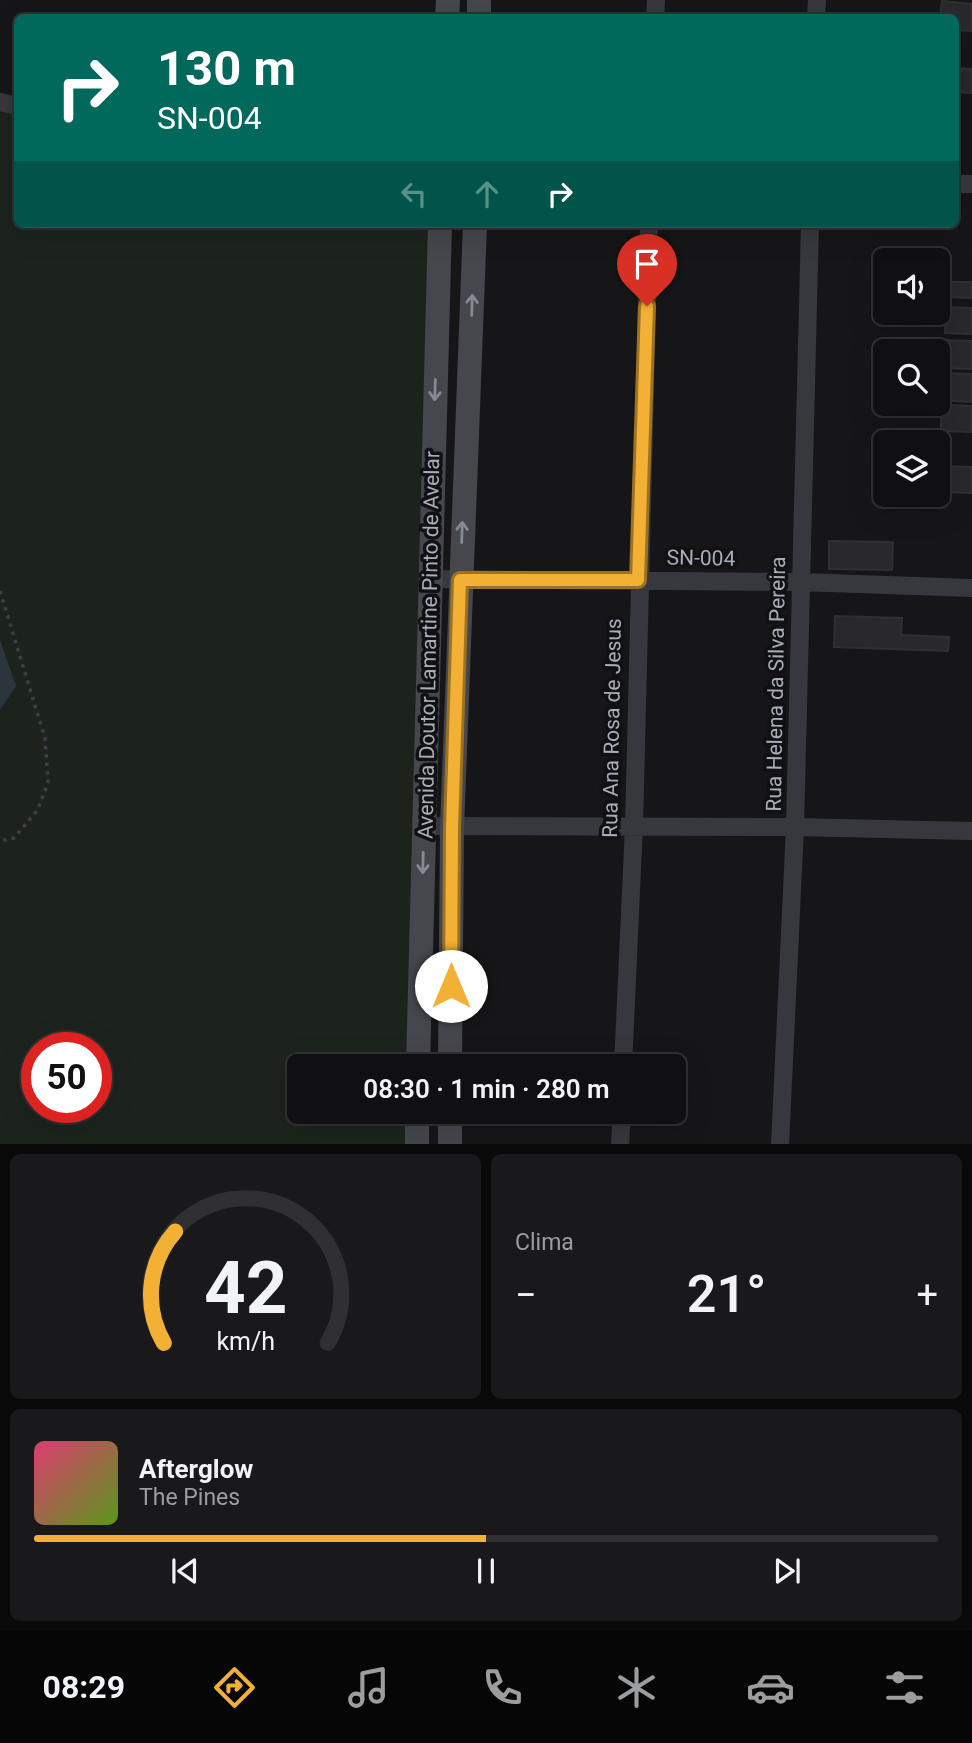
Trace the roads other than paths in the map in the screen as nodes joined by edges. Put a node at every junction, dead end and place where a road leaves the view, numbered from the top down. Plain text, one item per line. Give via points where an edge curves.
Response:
1 (440, 228) edge
2 (475, 228) edge
3 (649, 228) edge
4 (810, 228) edge
5 (429, 579) junction
6 (460, 580) junction
7 (638, 580) junction
8 (801, 582) junction
9 (972, 588) edge
10 (424, 826) junction
11 (634, 826) junction
12 (795, 827) junction
13 (452, 828) junction
14 (972, 831) edge
15 (418, 1054) edge
16 (450, 1054) edge
17 (624, 1054) edge
18 (417, 1124) edge
19 (450, 1124) edge
20 (621, 1124) edge
21 (417, 1144) edge
22 (450, 1144) edge
23 (620, 1144) edge
24 (780, 1144) edge

1 -> 5 main road, Avenida Doutor Lamartine Pinto de Avelar
6 -> 2 main road, Avenida Doutor Lamartine Pinto de Avelar
3 - 7 street, Rua Ana Rosa de Jesus
4 - 8 street, Rua Helena da Silva Pereira
5 - 6 street, SN-004
5 - 10 main road, Avenida Doutor Lamartine Pinto de Avelar
6 - 7 street, SN-004
6 - 13 main road, Avenida Doutor Lamartine Pinto de Avelar
7 - 8 street, SN-004
7 - 11 street, Rua Ana Rosa de Jesus
8 - 9 street, SN-004
8 - 12 street, Rua Helena da Silva Pereira
10 - 13 street
10 -> 15 main road, Avenida Doutor Lamartine Pinto de Avelar
11 - 12 street
11 - 13 street
11 - 17 street, Rua Ana Rosa de Jesus
12 - 14 street
12 - 24 street, Rua Helena da Silva Pereira
13 - 16 main road, Avenida Doutor Lamartine Pinto de Avelar
18 - 21 main road
19 - 22 main road
20 - 23 street

